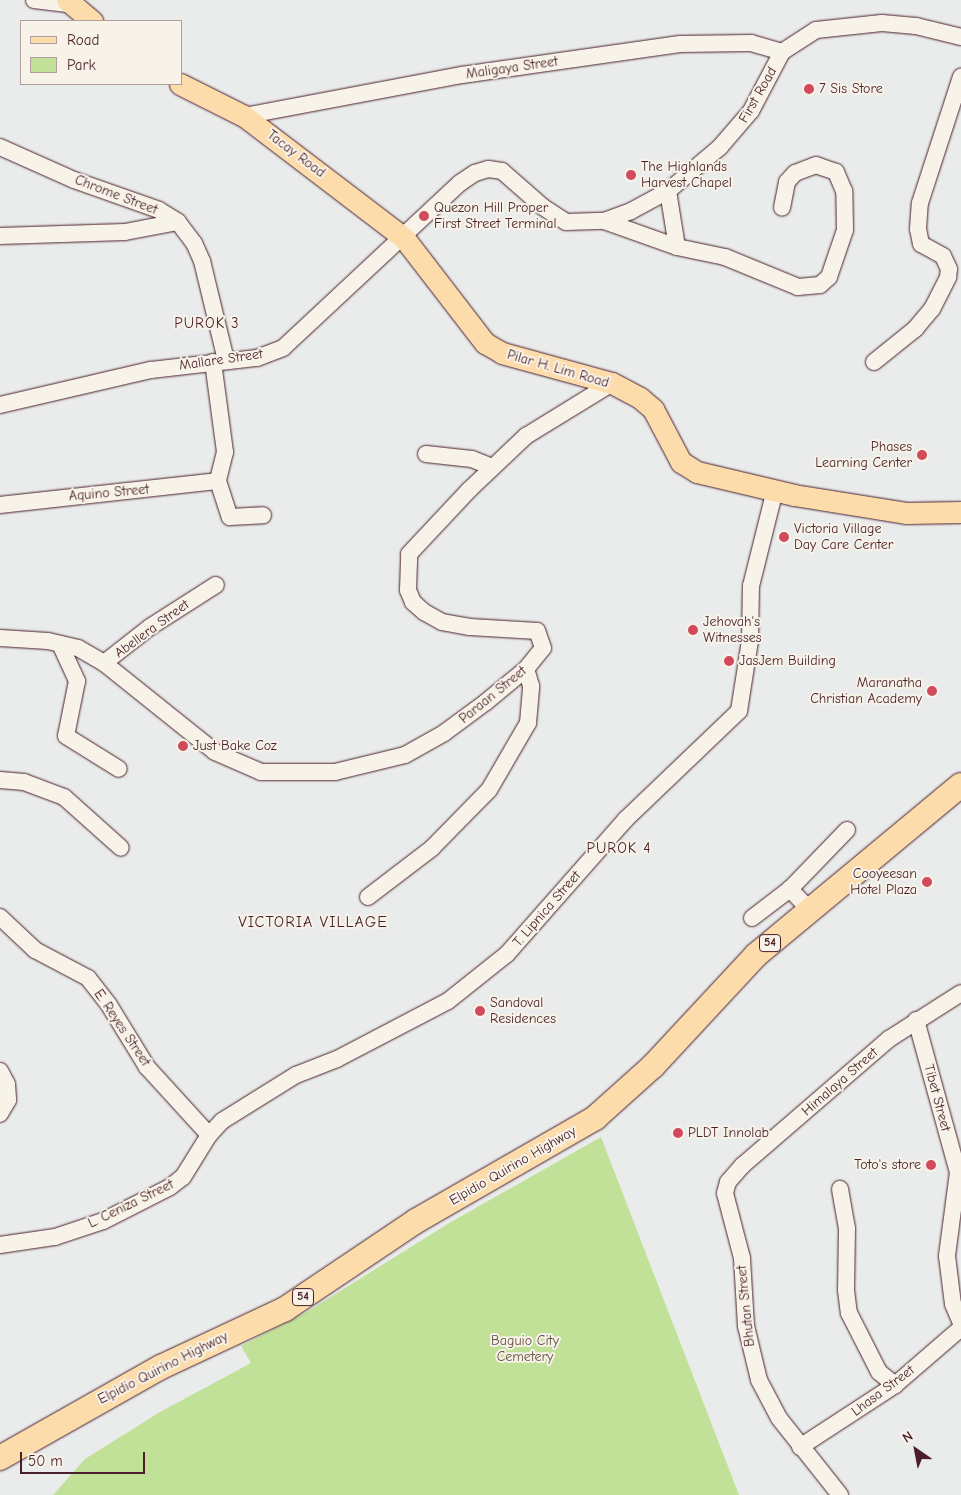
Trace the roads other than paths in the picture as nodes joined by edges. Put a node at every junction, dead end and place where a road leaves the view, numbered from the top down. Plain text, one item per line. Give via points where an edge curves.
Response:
1 (34, 0) edge
2 (70, 2) edge
3 (91, 20) edge
4 (961, 37) edge
5 (782, 52) junction
6 (961, 77) edge
7 (182, 85) edge
8 (244, 116) junction
9 (0, 147) edge
10 (668, 191) junction
11 (782, 208) dead end
12 (604, 221) junction
13 (178, 222) junction
14 (0, 236) edge
15 (404, 238) junction
16 (677, 248) junction
17 (220, 361) junction
18 (874, 362) dead end
19 (612, 383) junction
20 (0, 405) edge
21 (426, 454) dead end
22 (492, 467) junction
23 (218, 482) junction
24 (775, 490) junction
25 (0, 505) edge
26 (961, 512) edge
27 (263, 514) dead end
28 (216, 585) dead end
29 (0, 638) edge
30 (60, 644) junction
31 (104, 663) junction
32 (526, 669) junction
33 (119, 769) dead end
34 (0, 780) edge
35 (961, 785) edge
36 (847, 830) dead end
37 (121, 848) dead end
38 (790, 889) junction
39 (368, 897) dead end
40 (809, 909) junction
41 (0, 917) edge
42 (752, 918) dead end
43 (961, 993) edge
44 (916, 1020) junction
45 (0, 1071) edge
46 (0, 1114) edge
47 (209, 1135) junction
48 (728, 1182) joint
49 (840, 1189) dead end
50 (0, 1246) edge
51 (961, 1323) edge
52 (961, 1328) edge
53 (895, 1385) junction
54 (800, 1447) junction
55 (0, 1458) edge
56 (840, 1495) edge

1 - 2 street
2 - 3 main road
4 - 5 street, First Road via 916,26 850,24 816,30
5 - 8 street, Maligaya Street via 751,43 680,44 462,75
5 - 10 street, First Road via 762,94 738,128
6 - 18 street via 920,204 918,229 921,244 943,256 949,269 948,277 932,309 915,329
7 - 8 main road, Tacay Road
8 - 15 main road, Tacay Road
9 - 13 street, Chrome Street via 74,180 159,210
10 - 12 street, First Road
10 - 16 street
11 - 16 street via 787,182 795,173 816,165 836,172 844,191 844,230 829,277 820,285 798,287 725,257
12 - 15 street, First Road via 566,222 543,207 502,171 488,169 460,182
12 - 16 street
13 - 14 street via 125,232
13 - 17 street, Chrome Street via 194,243 202,261
15 - 17 street, Mallare Street via 283,348 257,358
15 - 19 main road, Pilar H. Lim Road via 484,343 502,353
17 - 20 street, Mallare Street via 151,370
17 - 23 street via 226,452
19 - 22 street, Paraan Street via 526,436
19 - 24 main road, Pilar H. Lim Road via 654,409 680,462 697,472
21 - 22 street via 472,459
22 - 32 street, Paraan Street via 409,554 408,590 413,602 442,622 537,631 543,648
23 - 25 street, Aquino Street
23 - 27 street via 230,517
24 - 26 main road, Pilar H. Lim Road via 906,513
24 - 47 street, T. Lipnica Street via 751,586 750,641 740,711 730,723 625,820 524,936 471,984 448,1001 399,1027 337,1059 296,1075 222,1121
28 - 31 street, Abellera Street via 150,627
29 - 30 street, Abellera Street
30 - 31 street, Abellera Street via 78,648
30 - 33 street via 78,681 66,736
31 - 32 street, Paraan Street via 215,752 261,772 335,772 405,754 444,733
32 - 39 street via 531,686 528,723 489,790 432,848
34 - 37 street via 24,782 64,797
35 - 40 highway, Elpidio Quirino Highway / 54
36 - 38 street
38 - 40 street
38 - 42 street
40 - 55 highway, Elpidio Quirino Highway / 54 via 756,955 653,1066 596,1118 416,1221 285,1309 161,1367
41 - 47 street, E. Reyes Street via 35,950 88,978 109,1005 147,1068
43 - 44 street, Himalaya Street
44 - 48 street, Himalaya Street via 889,1039 743,1165
44 - 51 street, Tibet Street via 958,1172 947,1256 952,1304
45 - 46 street via 7,1084 8,1100
47 - 50 street, L. Ceniza Street via 183,1177 170,1187 103,1221 55,1237
48 - 54 street, Bhutan Street via 725,1202 742,1258 751,1352 766,1399
49 - 53 street via 847,1228 849,1313 879,1372
52 - 53 street, Lhasa Street
53 - 54 street, Lhasa Street
54 - 56 street, Bhutan Street

